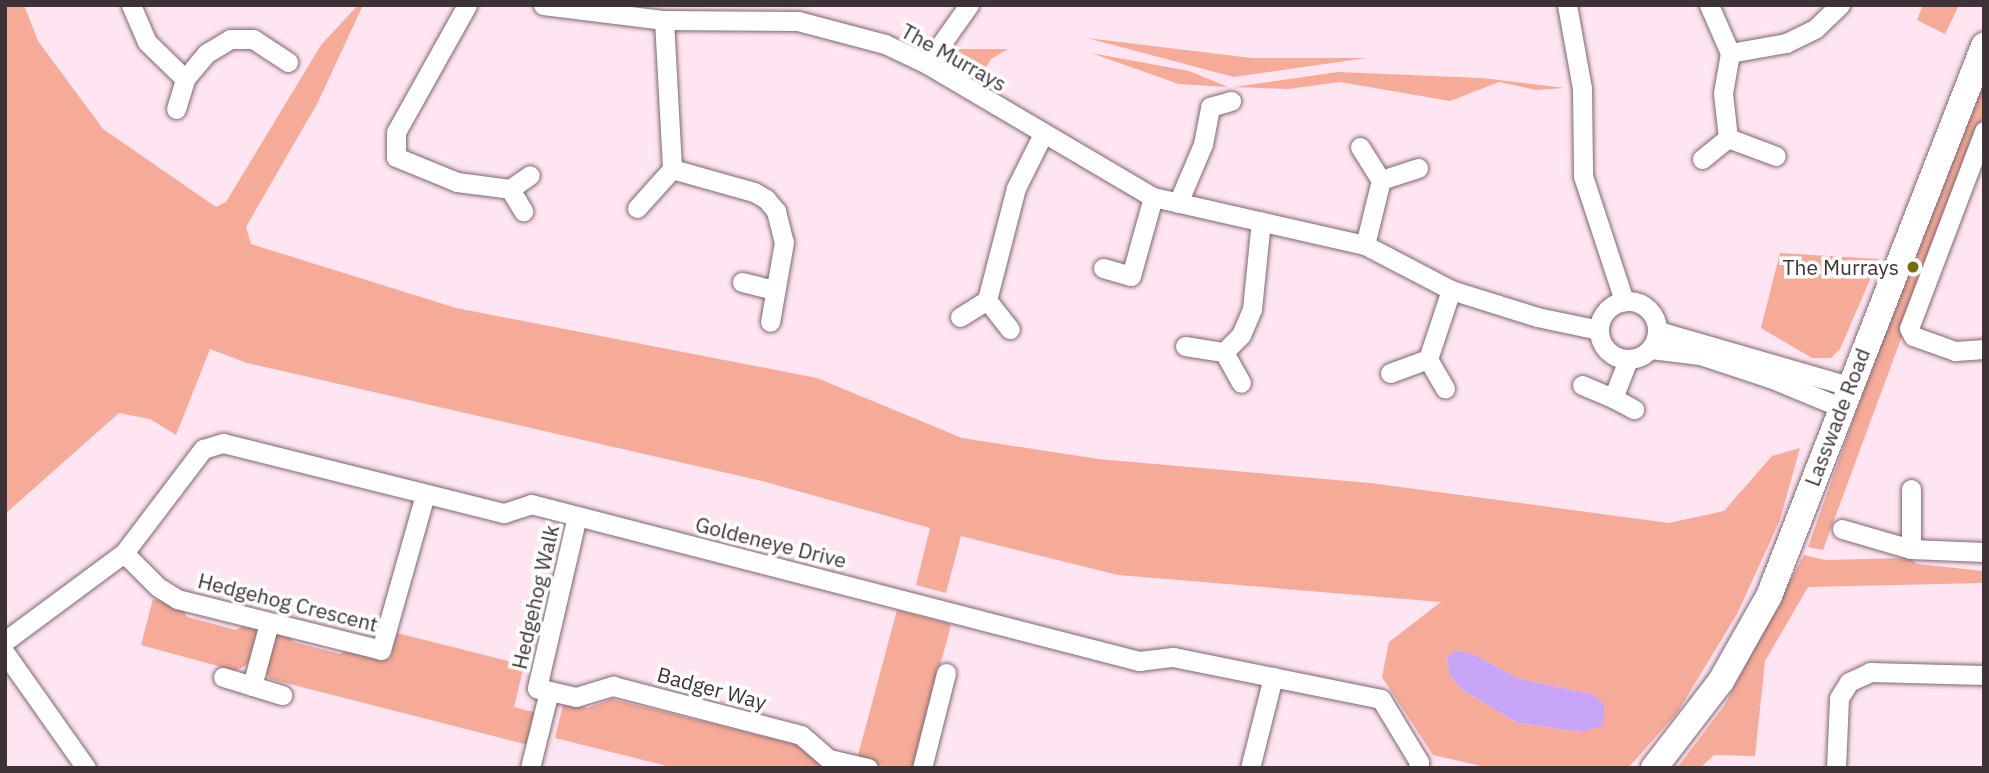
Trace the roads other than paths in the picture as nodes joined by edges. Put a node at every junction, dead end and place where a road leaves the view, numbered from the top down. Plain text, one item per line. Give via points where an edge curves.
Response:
1 (131, 5) edge
2 (467, 5) edge
3 (543, 5) edge
4 (969, 5) edge
5 (1567, 5) edge
6 (1709, 5) edge
7 (1840, 5) edge
8 (578, 8) edge
9 (798, 13) edge
10 (664, 20) junction
11 (1984, 46) edge
12 (1730, 53) junction
13 (288, 62) dead end
14 (928, 64) junction
15 (185, 79) junction
16 (1231, 101) dead end
17 (176, 109) dead end
18 (1984, 131) edge
19 (1043, 134) junction
20 (1728, 138) junction
21 (1360, 147) dead end
22 (1776, 156) dead end
23 (1702, 159) dead end
24 (1418, 168) dead end
25 (673, 169) junction
26 (530, 175) dead end
27 (1381, 180) junction
28 (510, 189) junction
29 (1153, 197) junction
30 (1178, 203) junction
31 (637, 208) dead end
32 (523, 211) dead end
33 (1261, 221) junction
34 (1365, 245) junction
35 (1103, 268) dead end
36 (742, 282) dead end
37 (775, 290) junction
38 (1451, 290) junction
39 (987, 300) junction
40 (1624, 301) junction
41 (960, 317) dead end
42 (770, 322) dead end
43 (1010, 329) dead end
44 (1599, 330) junction
45 (1654, 340) junction
46 (1185, 346) dead end
47 (1984, 349) edge
48 (1224, 352) junction
49 (1428, 359) junction
50 (1628, 360) junction
51 (1390, 373) dead end
52 (1241, 383) dead end
53 (1582, 385) dead end
54 (1445, 388) dead end
55 (1844, 396) junction
56 (1612, 398) junction
57 (1634, 409) dead end
58 (1911, 489) dead end
59 (425, 494) junction
60 (577, 516) junction
61 (1842, 528) dead end
62 (1911, 549) junction
63 (1984, 552) edge
64 (124, 553) junction
65 (269, 623) junction
66 (5, 641) edge
67 (5, 653) edge
68 (946, 673) dead end
69 (1984, 675) edge
70 (223, 677) dead end
71 (1273, 677) junction
72 (252, 686) junction
73 (543, 689) junction
74 (282, 695) dead end
75 (86, 768) edge
76 (530, 768) edge
77 (868, 768) edge
78 (922, 768) edge
79 (1250, 768) edge
80 (1418, 768) edge
81 (1654, 768) edge
82 (1836, 768) edge

1 - 15 street via 147,42
2 - 28 street via 396,132 396,158 457,182
3 - 8 street, The Murrays
4 - 14 street
5 - 40 street via 1582,88 1583,176
6 - 12 street
7 - 12 street via 1815,29 1786,43
8 - 10 street, The Murrays
9 - 10 street, The Murrays
9 - 14 street, The Murrays
10 - 25 street
11 - 55 street, Lasswade Road
12 - 20 street via 1723,93
13 - 15 street via 253,39 230,38 206,53
14 - 19 street, The Murrays
15 - 17 street
16 - 30 street via 1206,102 1203,144
18 - 47 street via 1909,328 1913,336 1955,351
19 - 29 street, The Murrays
19 - 39 street via 1016,188
20 - 22 street
20 - 23 street
21 - 27 street
24 - 27 street
25 - 31 street
25 - 37 street via 754,192 776,211 784,242
26 - 28 street
27 - 34 street
28 - 32 street
29 - 30 street, The Murrays
29 - 35 street via 1131,276
30 - 33 street, The Murrays
33 - 34 street, The Murrays
33 - 48 street via 1252,309 1241,335
34 - 38 street, The Murrays
36 - 37 street
37 - 42 street
38 - 44 street, The Murrays via 1537,317
38 - 49 street
39 - 41 street
39 - 43 street
40 - 44 street via 1604,314
40 - 45 street via 1644,305
44 - 50 street via 1611,354
45 - 50 street
45 - 55 street
46 - 48 street
48 - 52 street
49 - 51 street
49 - 54 street
50 - 56 street
53 - 56 street
55 - 81 street, Lasswade Road via 1769,596 1721,681
56 - 57 street
58 - 62 street
59 - 60 street, Goldeneye Drive via 504,513 531,504
59 - 64 street, Goldeneye Drive via 223,443 203,449
59 - 65 street, Hedgehog Crescent via 381,650
60 - 71 street, Goldeneye Drive via 1139,661 1173,657
60 - 73 street, Hedgehog Walk
61 - 62 street
62 - 63 street
64 - 65 street, Hedgehog Crescent via 177,599
64 - 66 street, Goldeneye Drive
65 - 72 street
67 - 75 street
68 - 78 street
69 - 82 street via 1870,672 1849,682 1839,698
70 - 72 street
71 - 79 street
71 - 80 street, Goldeneye Drive via 1381,699 1419,762
72 - 74 street
73 - 76 street, Hedgehog Walk
73 - 77 street, Badger Way via 576,697 613,686 801,735 829,759

